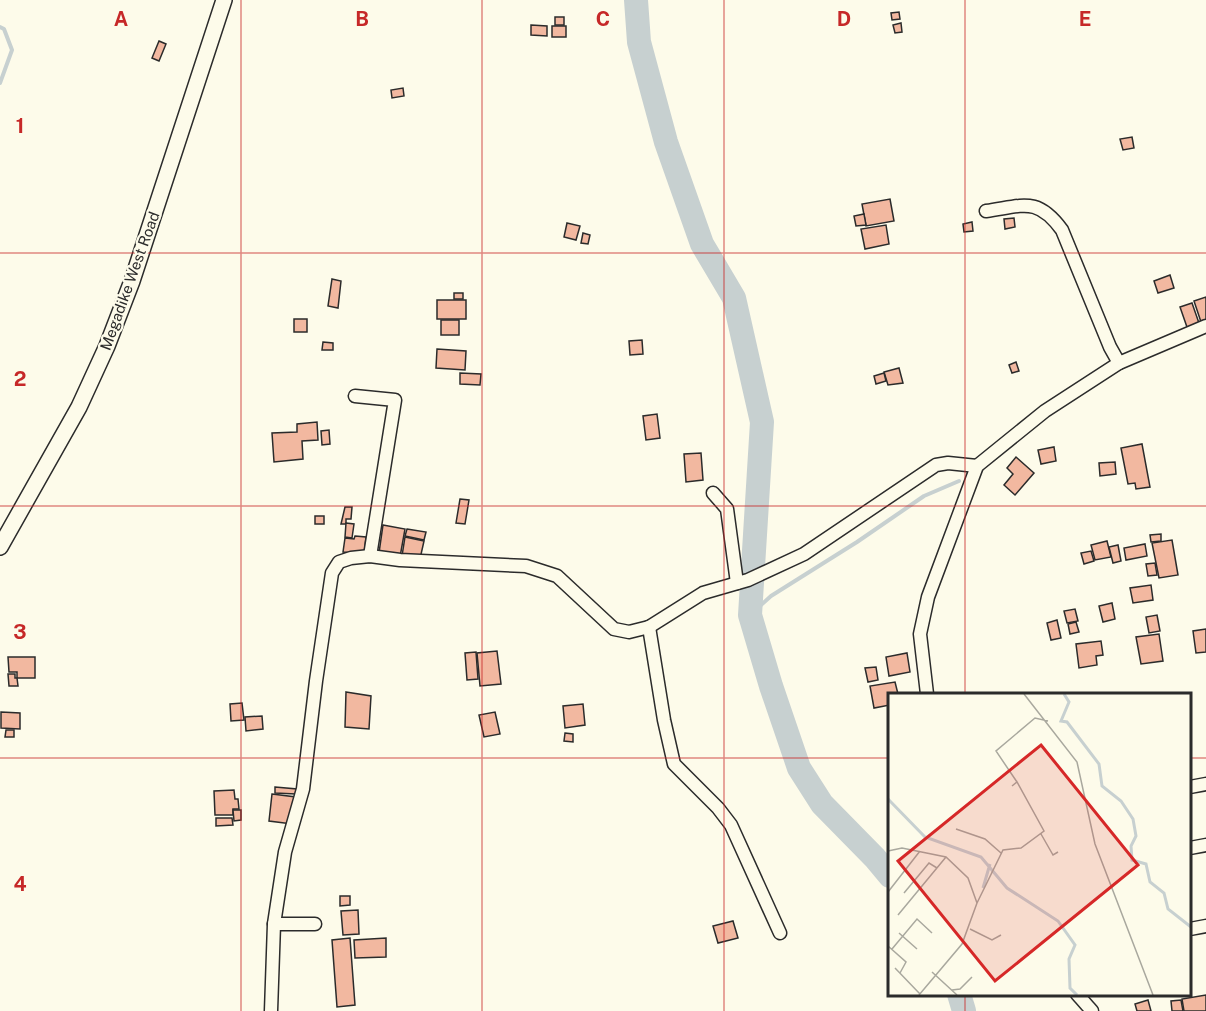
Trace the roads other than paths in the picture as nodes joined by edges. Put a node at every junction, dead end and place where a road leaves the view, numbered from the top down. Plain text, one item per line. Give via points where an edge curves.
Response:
1 (224, 0) edge
2 (986, 211) dead end
3 (1206, 326) edge
4 (1119, 363) junction
5 (355, 396) dead end
6 (977, 466) junction
7 (713, 493) dead end
8 (0, 548) edge
9 (370, 556) junction
10 (743, 581) junction
11 (649, 627) junction
12 (927, 693) edge
13 (1206, 784) edge
14 (1191, 787) edge
15 (1206, 845) edge
16 (1191, 848) edge
17 (274, 924) junction
18 (315, 924) dead end
19 (1206, 926) edge
20 (1191, 929) edge
21 (780, 933) dead end
22 (1078, 996) edge
23 (271, 1011) edge
24 (1092, 1011) edge

1 - 8 street, Megadike West Road via 132,281 106,346 79,407
2 - 4 street via 1030,205 1043,208 1053,217
3 - 4 street
4 - 6 street via 1045,411
5 - 9 street via 395,400
6 - 10 street via 936,465 804,554
6 - 12 street via 928,597 920,634
7 - 10 street via 727,509
9 - 11 street via 526,566 557,576 614,629 629,632
9 - 17 street via 339,562 333,573 303,789 285,852
10 - 11 street via 703,593
11 - 21 street via 675,764 731,825
13 - 14 street
15 - 16 street
17 - 18 street
17 - 23 street
19 - 20 street
22 - 24 street

